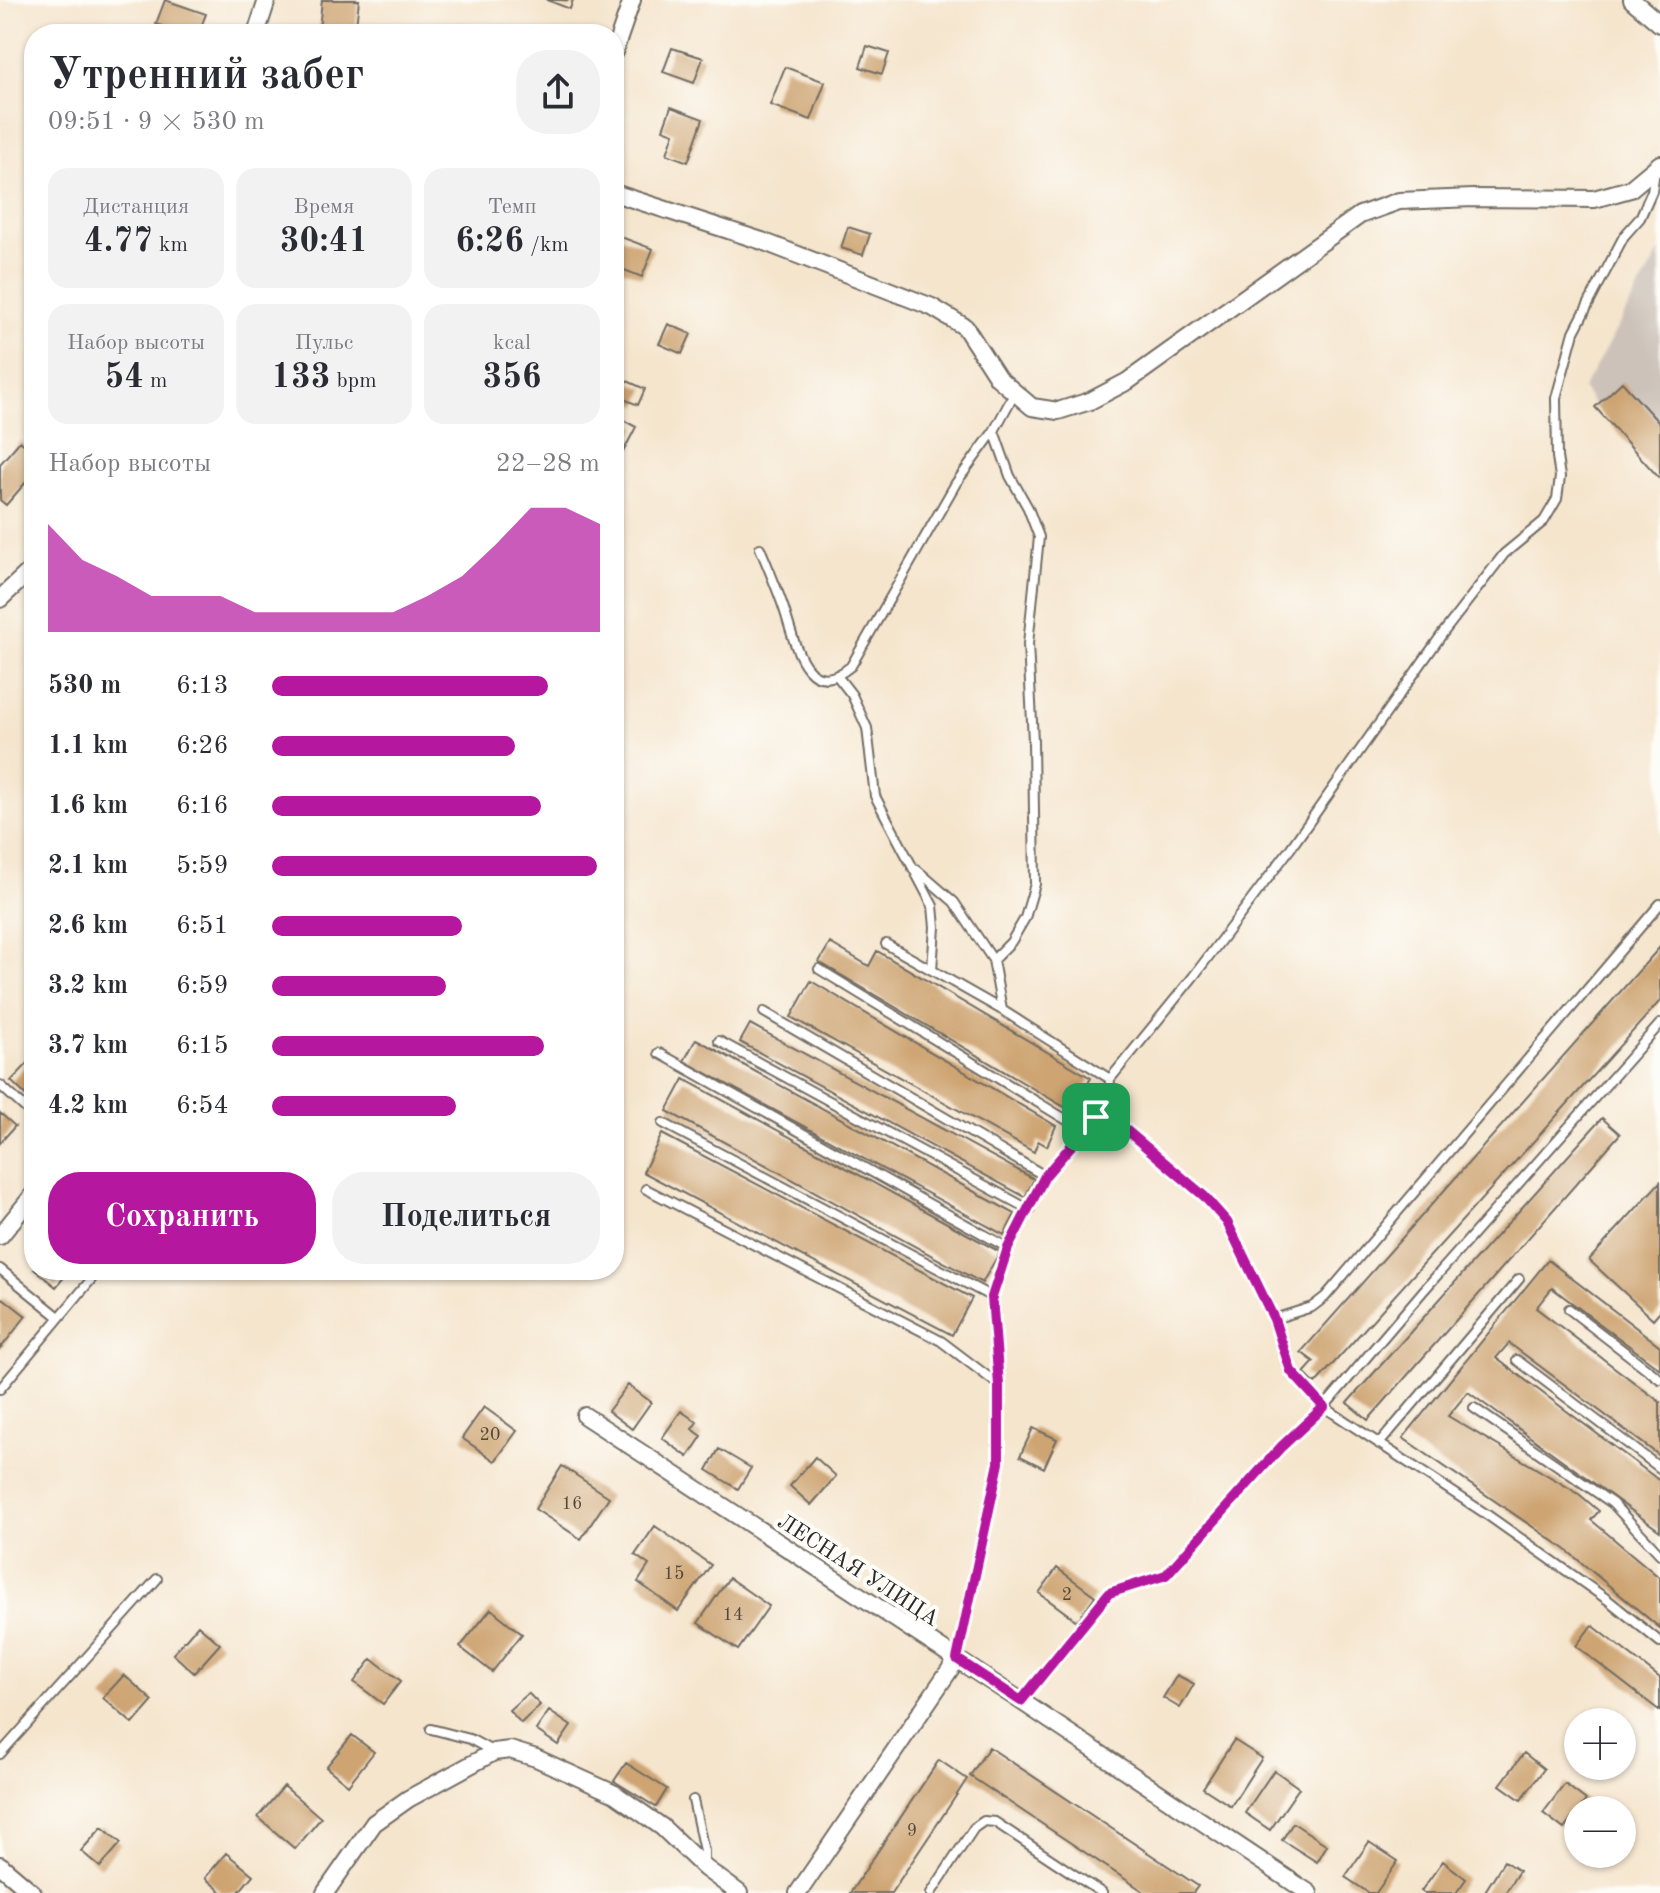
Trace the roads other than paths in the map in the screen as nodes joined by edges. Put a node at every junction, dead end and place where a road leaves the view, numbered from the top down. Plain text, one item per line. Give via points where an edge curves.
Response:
1 (267, 0) edge
2 (632, 0) edge
3 (1632, 0) edge
4 (259, 24) edge
5 (624, 24) edge
6 (1660, 24) edge
7 (1657, 167) edge
8 (624, 196) edge
9 (1014, 394) junction
10 (994, 431) junction
11 (760, 548) dead end
12 (24, 576) edge
13 (0, 599) edge
14 (838, 677) junction
15 (913, 866) junction
16 (1660, 904) edge
17 (886, 944) dead end
18 (993, 960) junction
19 (819, 969) dead end
20 (932, 970) junction
21 (1002, 1010) junction
22 (764, 1012) dead end
23 (1660, 1024) edge
24 (719, 1041) dead end
25 (659, 1053) dead end
26 (1110, 1079) junction
27 (0, 1085) edge
28 (24, 1107) edge
29 (1096, 1117) junction
30 (663, 1123) dead end
31 (1083, 1130) junction
32 (1045, 1176) junction
33 (646, 1189) dead end
34 (24, 1206) edge
35 (1030, 1210) junction
36 (0, 1236) edge
37 (1008, 1248) junction
38 (0, 1269) edge
39 (1519, 1279) dead end
40 (90, 1280) edge
41 (992, 1297) junction
42 (1569, 1309) dead end
43 (59, 1317) junction
44 (1274, 1319) junction
45 (1517, 1360) dead end
46 (1660, 1379) edge
47 (999, 1385) junction
48 (0, 1389) edge
49 (1324, 1407) junction
50 (1474, 1408) dead end
51 (585, 1416) dead end
52 (1379, 1444) junction
53 (1660, 1468) edge
54 (1660, 1554) edge
55 (157, 1579) dead end
56 (1660, 1642) edge
57 (957, 1659) junction
58 (431, 1729) dead end
59 (494, 1752) junction
60 (0, 1754) edge
61 (693, 1800) dead end
62 (0, 1865) edge
63 (705, 1868) junction
64 (33, 1893) edge
65 (325, 1893) edge
66 (739, 1893) edge
67 (798, 1893) edge
68 (931, 1893) edge
69 (1102, 1893) edge
70 (1309, 1893) edge

1 - 4 street
2 - 5 street
3 - 6 street
7 - 9 street via 1630,189 1594,199 1399,201 1360,215 1128,381 1090,401 1058,411 1032,407
7 - 26 lane via 1640,218 1624,236 1574,332 1556,398 1557,499 1544,521 1504,554 1281,861
8 - 9 street via 762,241 932,307 965,327
9 - 10 lane
10 - 14 lane via 956,483 851,666
10 - 18 lane via 1039,537 1028,644 1035,884 1025,918
11 - 14 lane via 806,667 821,677
12 - 13 street
14 - 15 lane via 867,728 875,796
15 - 18 lane via 954,902
15 - 20 lane via 933,906
16 - 44 lane via 1325,1297 1312,1307
17 - 20 lane
18 - 21 lane
19 - 31 lane
20 - 21 lane
21 - 26 lane
22 - 32 lane
23 - 49 lane
24 - 35 lane
25 - 37 lane
26 - 29 lane via 1109,1101
27 - 28 lane
29 - 31 lane
29 - 44 lane via 1119,1124 1227,1222
30 - 41 lane
31 - 32 lane
32 - 35 lane
33 - 47 lane via 941,1341
34 - 36 street
35 - 37 lane
37 - 41 lane
38 - 43 lane
39 - 52 lane
40 - 43 lane
41 - 47 lane
42 - 46 lane
43 - 48 lane
44 - 49 lane via 1291,1371
45 - 53 lane
47 - 57 lane via 999,1463
49 - 52 lane
50 - 54 lane via 1612,1503
51 - 57 street, ЛЕСНАЯ УЛИЦА
52 - 56 lane via 1486,1514
55 - 60 lane
57 - 67 street
57 - 70 street, ЛЕСНАЯ УЛИЦА
58 - 59 lane
59 - 63 street via 510,1750 536,1758 615,1794 662,1827
59 - 65 street via 374,1823
61 - 63 lane
62 - 64 street
63 - 66 street
68 - 69 lane via 984,1821 995,1822

